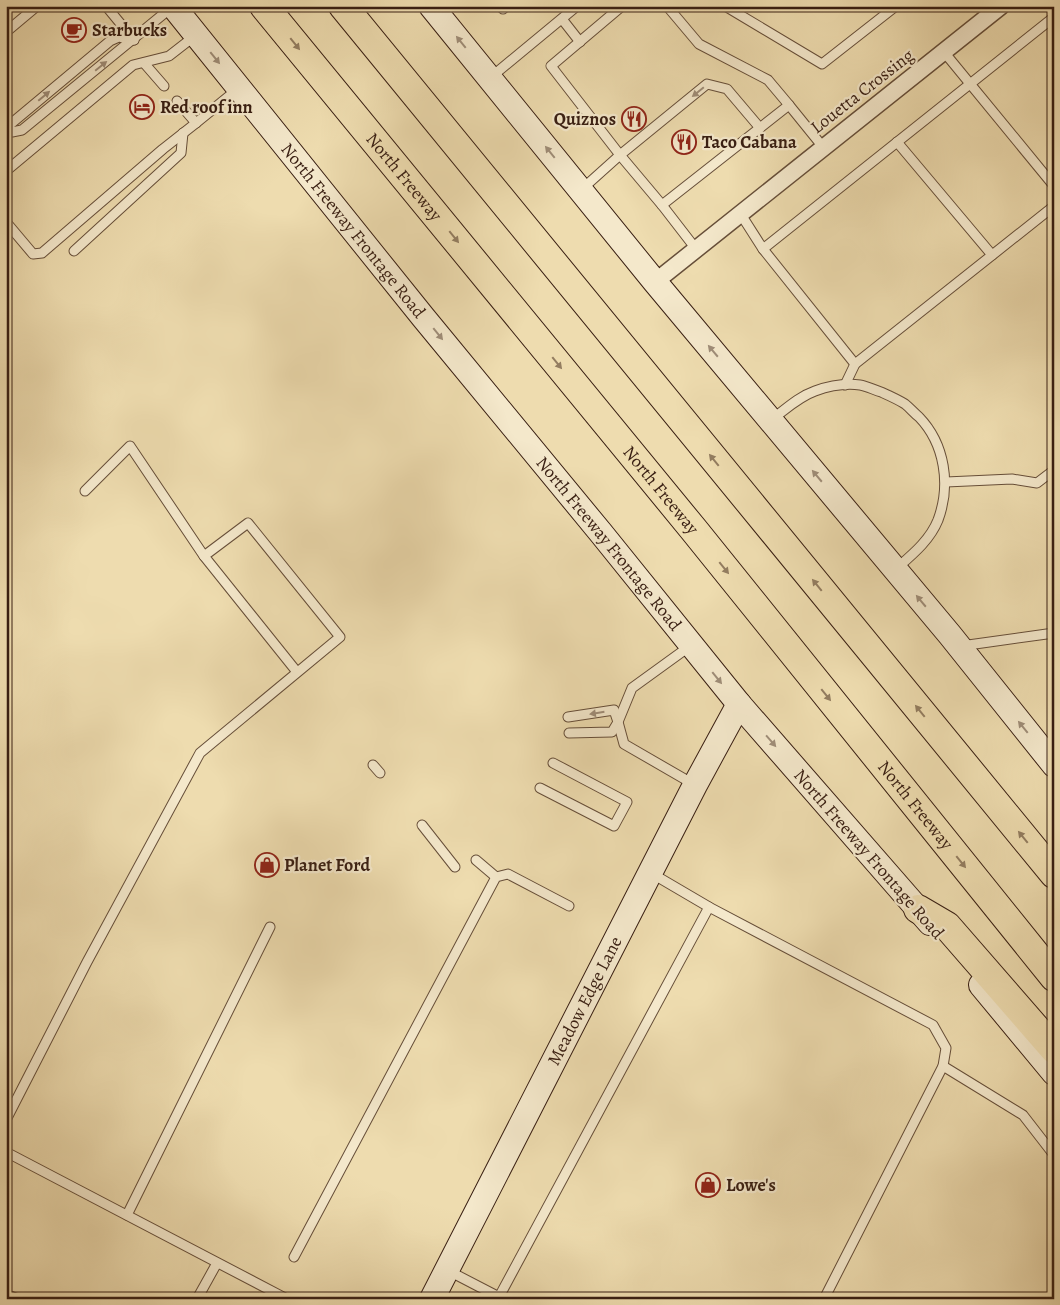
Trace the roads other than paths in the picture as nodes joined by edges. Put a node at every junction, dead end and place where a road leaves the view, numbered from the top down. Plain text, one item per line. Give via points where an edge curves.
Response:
1 (37, 6) edge
2 (106, 6) edge
3 (173, 6) edge
4 (264, 6) edge
5 (343, 6) edge
6 (432, 6) edge
7 (500, 6) edge
8 (506, 6) edge
9 (577, 6) edge
10 (622, 6) edge
11 (667, 6) edge
12 (725, 6) edge
13 (896, 6) edge
14 (1001, 6) edge
15 (1054, 17) edge
16 (562, 19) junction
17 (6, 32) edge
18 (196, 35) junction
19 (134, 40) junction
20 (580, 42) junction
21 (944, 52) junction
22 (144, 62) junction
23 (490, 79) junction
24 (970, 83) junction
25 (164, 86) dead end
26 (239, 88) junction
27 (177, 101) dead end
28 (789, 105) junction
29 (196, 123) junction
30 (7, 127) edge
31 (760, 128) junction
32 (183, 133) junction
33 (897, 142) junction
34 (823, 147) junction
35 (620, 156) junction
36 (6, 171) edge
37 (1054, 186) edge
38 (580, 190) junction
39 (662, 205) junction
40 (1054, 206) edge
41 (740, 213) junction
42 (6, 222) edge
43 (696, 248) junction
44 (763, 249) junction
45 (74, 251) dead end
46 (992, 256) junction
47 (655, 282) junction
48 (855, 364) junction
49 (845, 384) junction
50 (771, 420) junction
51 (1054, 470) edge
52 (946, 482) junction
53 (85, 491) dead end
54 (204, 556) junction
55 (895, 570) junction
56 (1054, 633) edge
57 (690, 646) junction
58 (959, 647) junction
59 (297, 672) junction
60 (738, 704) junction
61 (568, 717) dead end
62 (618, 722) junction
63 (569, 734) dead end
64 (553, 763) dead end
65 (372, 764) dead end
66 (1054, 765) edge
67 (380, 773) dead end
68 (695, 785) junction
69 (540, 788) dead end
70 (422, 825) dead end
71 (476, 860) dead end
72 (455, 867) dead end
73 (651, 873) junction
74 (1054, 874) edge
75 (496, 877) junction
76 (569, 906) dead end
77 (710, 907) junction
78 (918, 909) junction
79 (270, 927) dead end
80 (1054, 977) edge
81 (1054, 1049) edge
82 (944, 1066) junction
83 (1054, 1073) edge
84 (6, 1120) edge
85 (6, 1152) edge
86 (1054, 1155) edge
87 (127, 1215) junction
88 (294, 1257) dead end
89 (218, 1263) junction
90 (446, 1270) junction
91 (499, 1298) edge
92 (9, 1299) edge
93 (18, 1299) edge
94 (197, 1299) edge
95 (287, 1299) edge
96 (432, 1299) edge
97 (824, 1299) edge

1 - 17 lane
2 - 19 lane
3 - 18 main road, North Freeway Frontage Road
3 - 19 lane
4 -> 80 highway, North Freeway via 694,530
74 -> 5 highway
23 -> 6 main road
7 - 8 lane via 503,9
9 - 16 lane
10 - 20 lane
11 - 28 lane via 699,44 768,80
12 - 13 lane via 822,64
14 - 21 street, Louetta Crossing
15 - 24 lane
16 - 20 lane
16 - 23 lane
18 - 22 lane via 169,56
18 -> 26 main road, North Freeway Frontage Road
30 -> 19 lane via 110,41 119,37
30 -> 19 lane via 12,132 22,130
20 - 35 lane via 551,66
21 - 24 lane
21 - 34 street, Louetta Crossing
22 - 25 lane
22 - 36 lane via 133,65
38 -> 23 main road
24 - 33 lane
24 - 37 lane
26 - 29 lane
26 -> 57 main road, North Freeway Frontage Road
27 - 29 lane
28 - 31 lane
28 - 34 lane
29 - 32 lane
31 -> 35 lane via 728,89 707,84
31 - 39 lane
32 - 42 lane via 42,253 33,254
32 - 45 lane via 181,153
33 - 44 lane
33 - 46 lane
34 - 41 street, Louetta Crossing
35 - 38 lane
35 - 39 lane
38 - 47 main road
39 - 43 lane
40 - 46 lane
41 - 43 street, Louetta Crossing
41 - 44 lane
43 - 47 street, Louetta Crossing
44 - 48 lane
46 - 48 lane
50 -> 47 main road
48 - 49 lane
49 - 50 lane via 814,391
49 - 52 lane via 876,390 907,405 935,440
55 -> 50 main road
51 - 52 lane via 1037,483 1012,479
52 - 55 lane via 938,520 929,537
53 - 54 lane via 130,446
54 - 59 lane
54 - 59 lane via 248,523 340,637
58 -> 55 main road
56 - 58 lane
57 -> 60 main road, North Freeway Frontage Road
57 - 62 lane via 632,688
66 -> 58 main road
59 - 84 lane via 200,753
60 - 68 main road, Meadow Edge Lane
60 -> 78 main road, North Freeway Frontage Road
62 -> 61 lane via 614,710
62 - 63 lane via 612,732
62 - 68 lane via 624,744
64 - 69 lane via 627,802 614,826
65 - 67 lane
68 - 73 main road, Meadow Edge Lane
70 - 72 lane
71 - 75 lane
73 - 77 lane
73 - 90 main road, Meadow Edge Lane
75 - 76 lane via 508,874
75 - 88 lane
77 - 82 lane via 933,1025 946,1048
77 - 91 lane
78 - 81 highway via 947,926
78 - 83 main road, North Freeway Frontage Road
79 - 87 lane
82 - 86 lane via 1023,1116
82 - 97 lane
85 - 87 lane
87 - 89 lane
89 - 94 lane
89 - 95 lane
90 - 91 lane
90 - 96 main road, Meadow Edge Lane
92 - 93 lane via 10,1296

